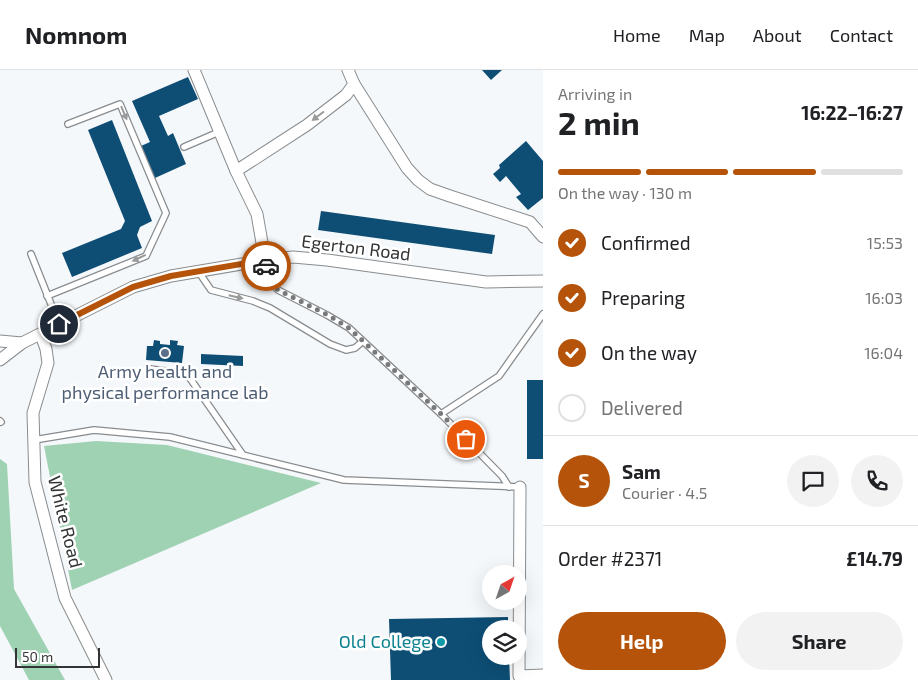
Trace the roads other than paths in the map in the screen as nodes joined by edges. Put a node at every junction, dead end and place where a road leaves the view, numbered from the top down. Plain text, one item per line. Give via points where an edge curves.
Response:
1 (194, 70) edge
2 (348, 70) edge
3 (354, 84) junction
4 (68, 124) dead end
5 (219, 132) junction
6 (184, 147) dead end
7 (236, 170) junction
8 (543, 237) edge
9 (31, 254) dead end
10 (265, 260) junction
11 (198, 271) junction
12 (543, 281) edge
13 (47, 296) junction
14 (543, 314) edge
15 (59, 324) junction
16 (41, 334) junction
17 (0, 341) edge
18 (363, 341) junction
19 (22, 343) junction
20 (0, 360) edge
21 (150, 369) dead end
22 (441, 414) junction
23 (34, 440) junction
24 (243, 455) junction
25 (514, 487) junction
26 (543, 675) edge
27 (106, 680) edge

1 - 5 street
2 - 3 street
3 -> 7 street via 346,95 307,125
3 - 8 street via 418,180 430,189 530,222
4 -> 13 lane via 120,104 166,213 146,256
5 - 6 lane
5 - 7 street
7 - 10 street via 257,214
9 - 13 lane
10 - 11 street, Egerton Road
10 - 12 street, Egerton Road via 293,257 328,260 486,282
10 - 18 lane via 269,281 278,290 328,315
11 - 15 street, Egerton Road via 133,287
11 -> 18 lane via 211,290 270,308 330,344 346,350
13 - 15 lane
14 - 22 lane via 499,376
15 - 16 street, Egerton Road
16 - 19 street, Egerton Road
16 - 23 street, White Road via 48,363 33,413
17 - 19 street
18 - 22 lane
19 - 20 street, Egerton Road
21 - 24 lane via 187,374
22 - 25 lane
23 - 24 lane via 94,430 170,437
23 - 27 street, White Road via 35,482 65,598
24 - 25 lane via 344,480
25 - 26 street via 519,676

